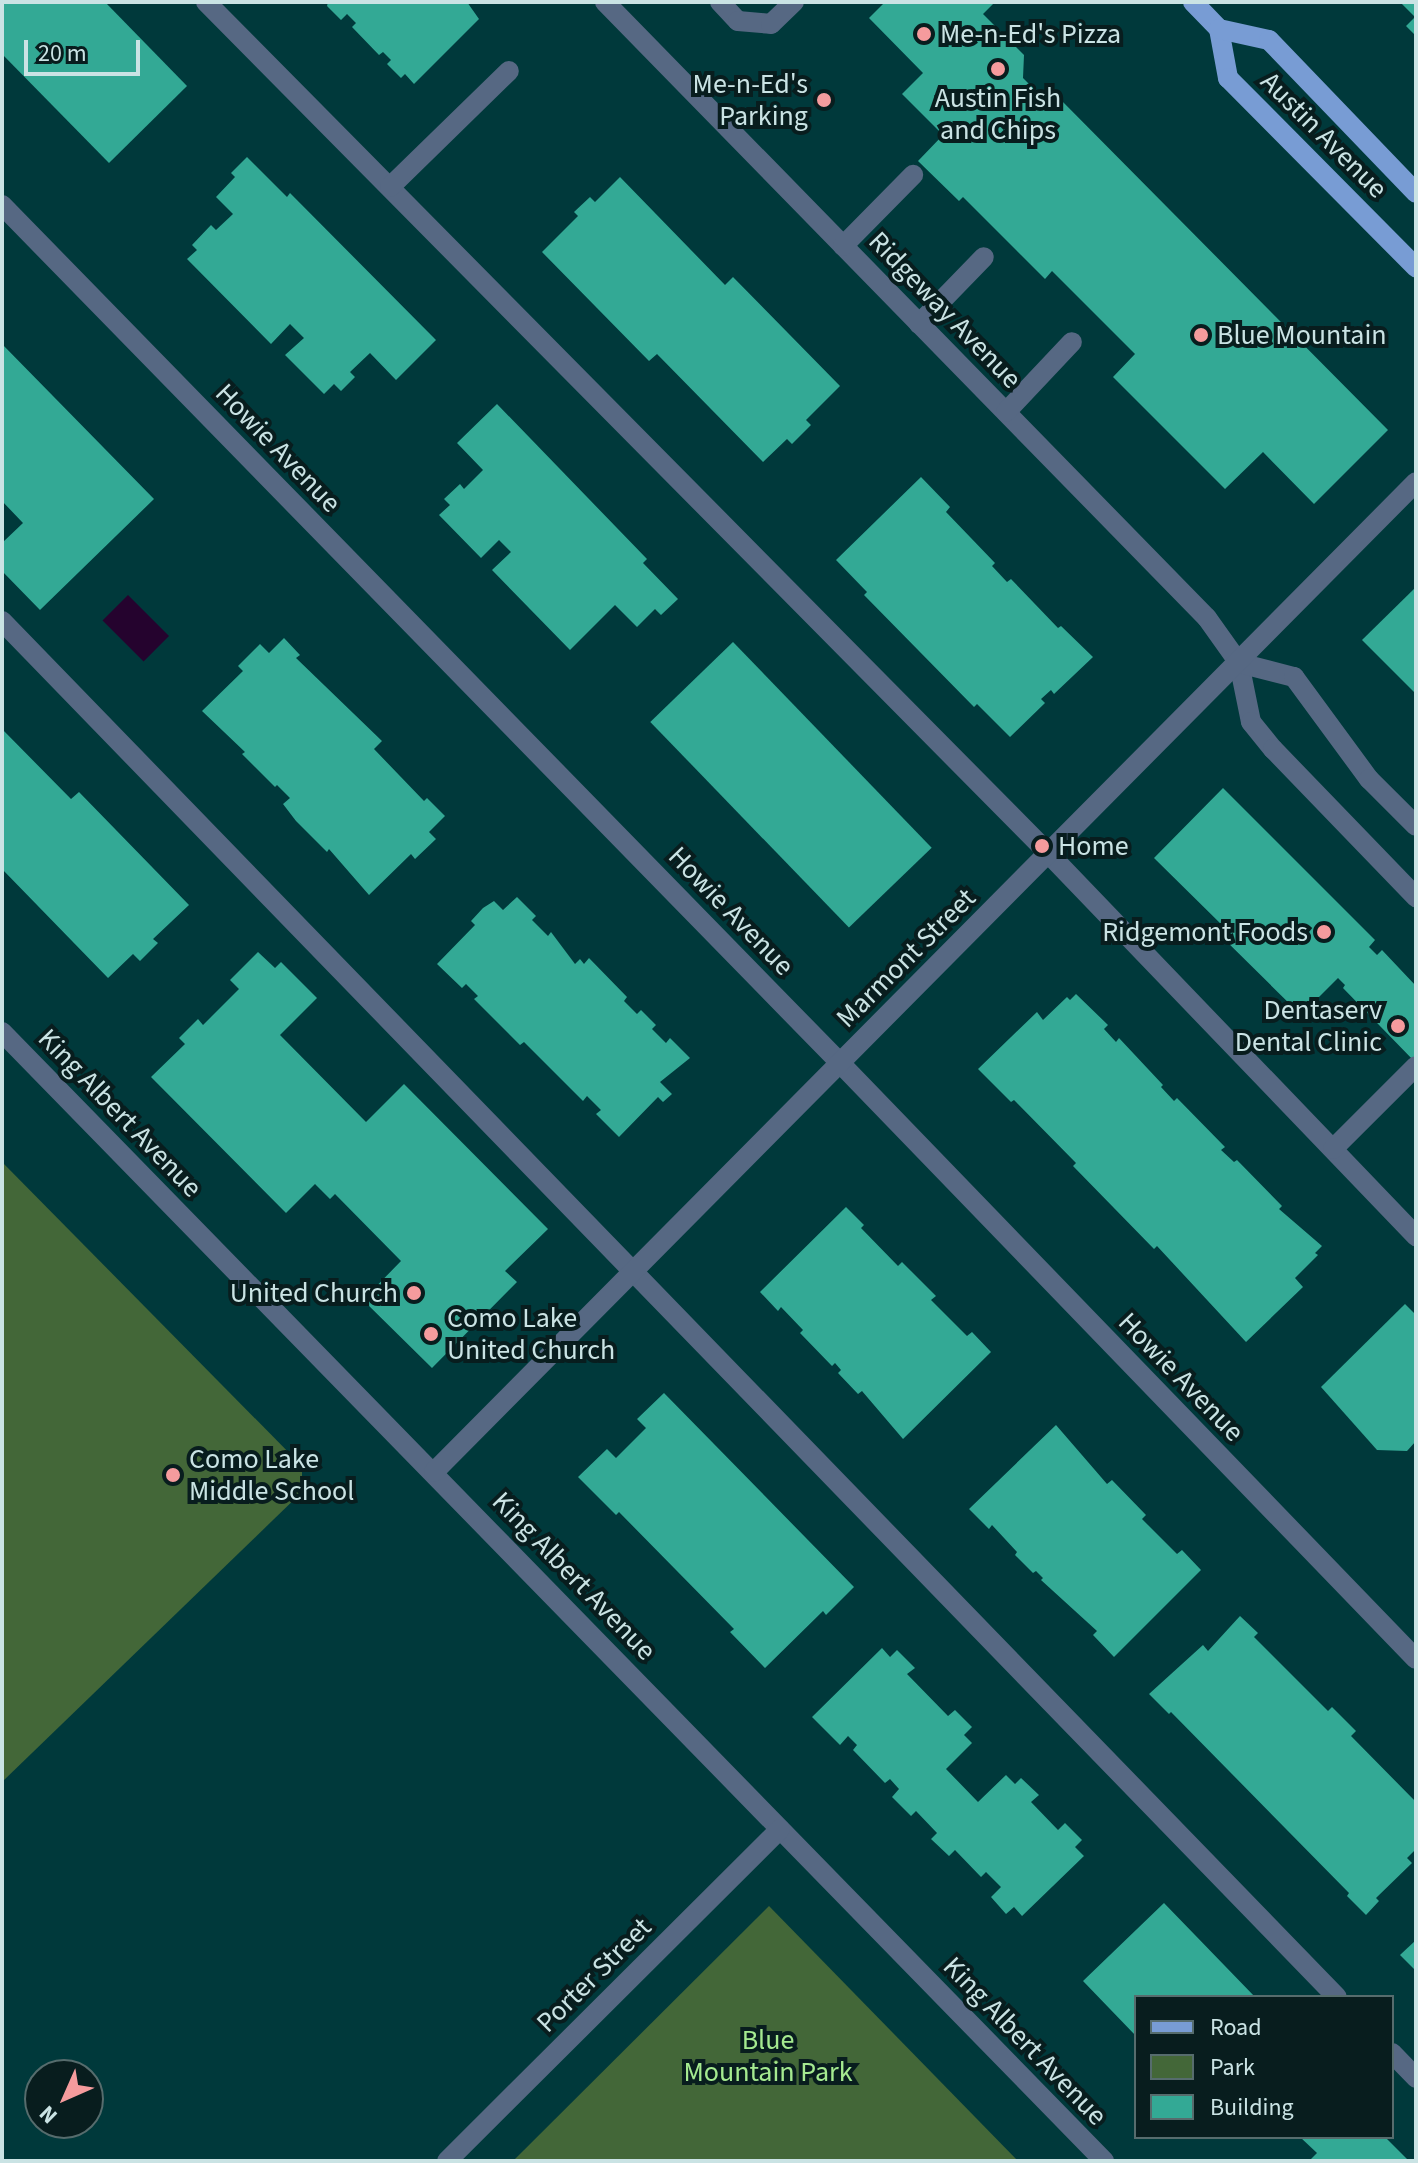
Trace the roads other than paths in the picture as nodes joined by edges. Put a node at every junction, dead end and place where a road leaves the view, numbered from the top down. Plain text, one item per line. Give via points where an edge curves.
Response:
1 (206, 2) edge
2 (605, 2) edge
3 (720, 2) edge
4 (794, 2) edge
5 (1193, 2) edge
6 (1219, 29) junction
7 (509, 71) dead end
8 (913, 175) dead end
9 (390, 187) junction
10 (1416, 193) edge
11 (2, 205) edge
12 (843, 246) junction
13 (984, 257) dead end
14 (1416, 267) edge
15 (919, 324) junction
16 (1072, 342) dead end
17 (1006, 412) junction
18 (1416, 482) edge
19 (2, 621) edge
20 (1239, 663) junction
21 (1416, 826) edge
22 (1049, 854) junction
23 (1416, 897) edge
24 (2, 1032) edge
25 (841, 1064) junction
26 (1416, 1066) edge
27 (1333, 1149) junction
28 (1416, 1236) edge
29 (631, 1272) junction
30 (434, 1472) junction
31 (1416, 1659) edge
32 (780, 1829) junction
33 (1335, 1995) edge
34 (1394, 2055) edge
35 (1416, 2078) edge
36 (447, 2161) edge
37 (1104, 2161) edge

1 - 9 street
2 - 12 street, Ridgeway Avenue
3 - 4 street via 738,21 771,24
5 - 6 main road
6 - 10 main road, Austin Avenue via 1269,40
6 - 14 main road, Austin Avenue via 1228,78
7 - 9 street
8 - 12 street
9 - 22 street
11 - 25 street, Howie Avenue
12 - 15 street, Ridgeway Avenue
13 - 15 street
15 - 17 street, Ridgeway Avenue
16 - 17 street
17 - 20 street, Ridgeway Avenue via 1207,618
18 - 20 street, Marmont Street
19 - 29 street
20 - 21 street via 1294,677 1369,779
20 - 22 street, Marmont Street
20 - 23 street, Ridgeway Avenue via 1251,722
22 - 25 street, Marmont Street
22 - 27 street
24 - 30 street, King Albert Avenue
25 - 29 street, Marmont Street
25 - 31 street, Howie Avenue
26 - 27 street
27 - 28 street
29 - 30 street, Marmont Street
29 - 33 street
30 - 32 street, King Albert Avenue
32 - 36 street, Porter Street
32 - 37 street, King Albert Avenue
34 - 35 street

